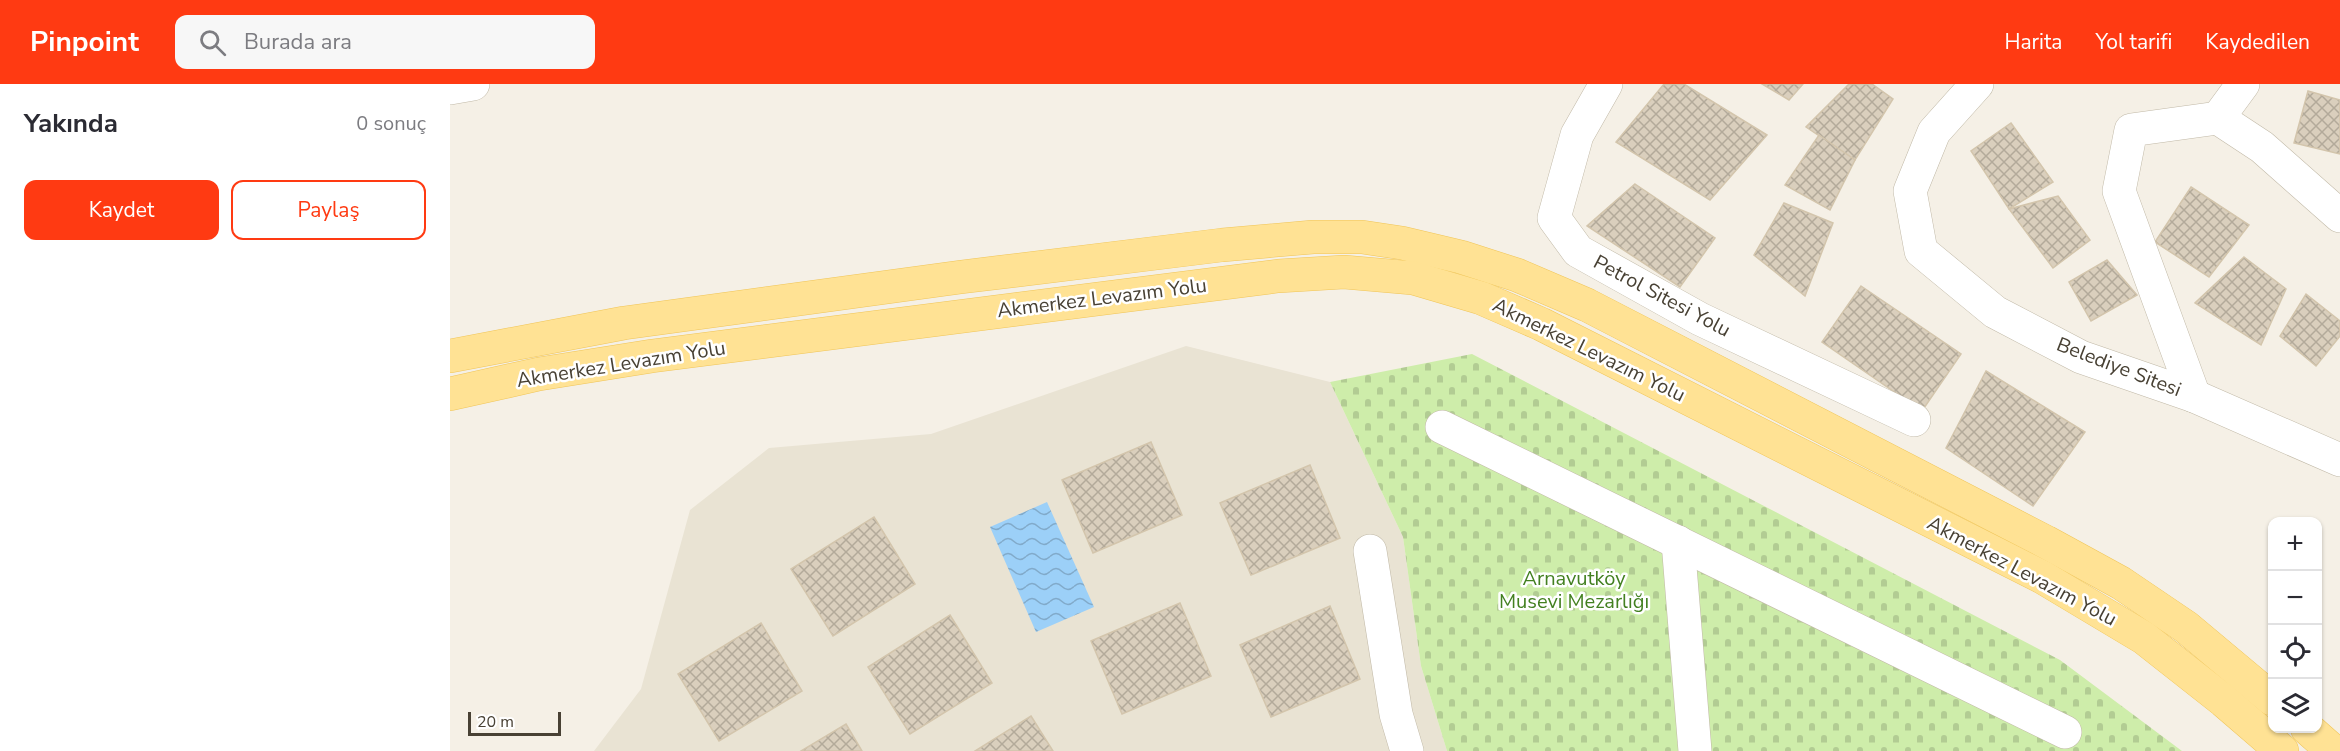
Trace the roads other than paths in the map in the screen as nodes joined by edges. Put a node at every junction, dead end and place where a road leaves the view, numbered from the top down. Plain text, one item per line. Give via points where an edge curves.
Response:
1 (473, 84) edge
2 (1606, 84) edge
3 (1977, 84) edge
4 (2243, 84) edge
5 (450, 88) edge
6 (2218, 118) junction
7 (2337, 207) edge
8 (450, 357) edge
9 (450, 394) edge
10 (2194, 396) junction
11 (1914, 420) dead end
12 (1442, 427) dead end
13 (2340, 460) edge
14 (1678, 542) junction
15 (1370, 551) dead end
16 (2268, 696) edge
17 (2066, 732) dead end
18 (2312, 733) edge
19 (1407, 751) edge
20 (1695, 751) edge
21 (2282, 751) edge
22 (2333, 751) edge

1 - 5 street
2 - 11 street, Petrol Sitesi Yolu via 1577,135 1554,218 1578,251 1700,319
3 - 10 street, Belediye Sitesi via 1935,132 1910,191 1921,251 1995,312 2081,357
4 - 6 street
6 - 7 street via 2262,147
6 - 10 street via 2131,130 2119,190
8 - 16 main road, Akmerkez Levazım Yolu via 624,324 1222,245 1312,237 1362,237 1402,243 1517,275 1587,305 2046,542 2121,583 2186,627
9 - 21 main road, Akmerkez Levazım Yolu via 539,374 652,356 1278,276 1344,272 1413,278 1481,298 1541,324 2042,577 2144,638
10 - 13 street, Belediye Sitesi
12 - 14 street
14 - 17 street
14 - 20 street
15 - 19 street via 1396,714
18 - 22 main road

